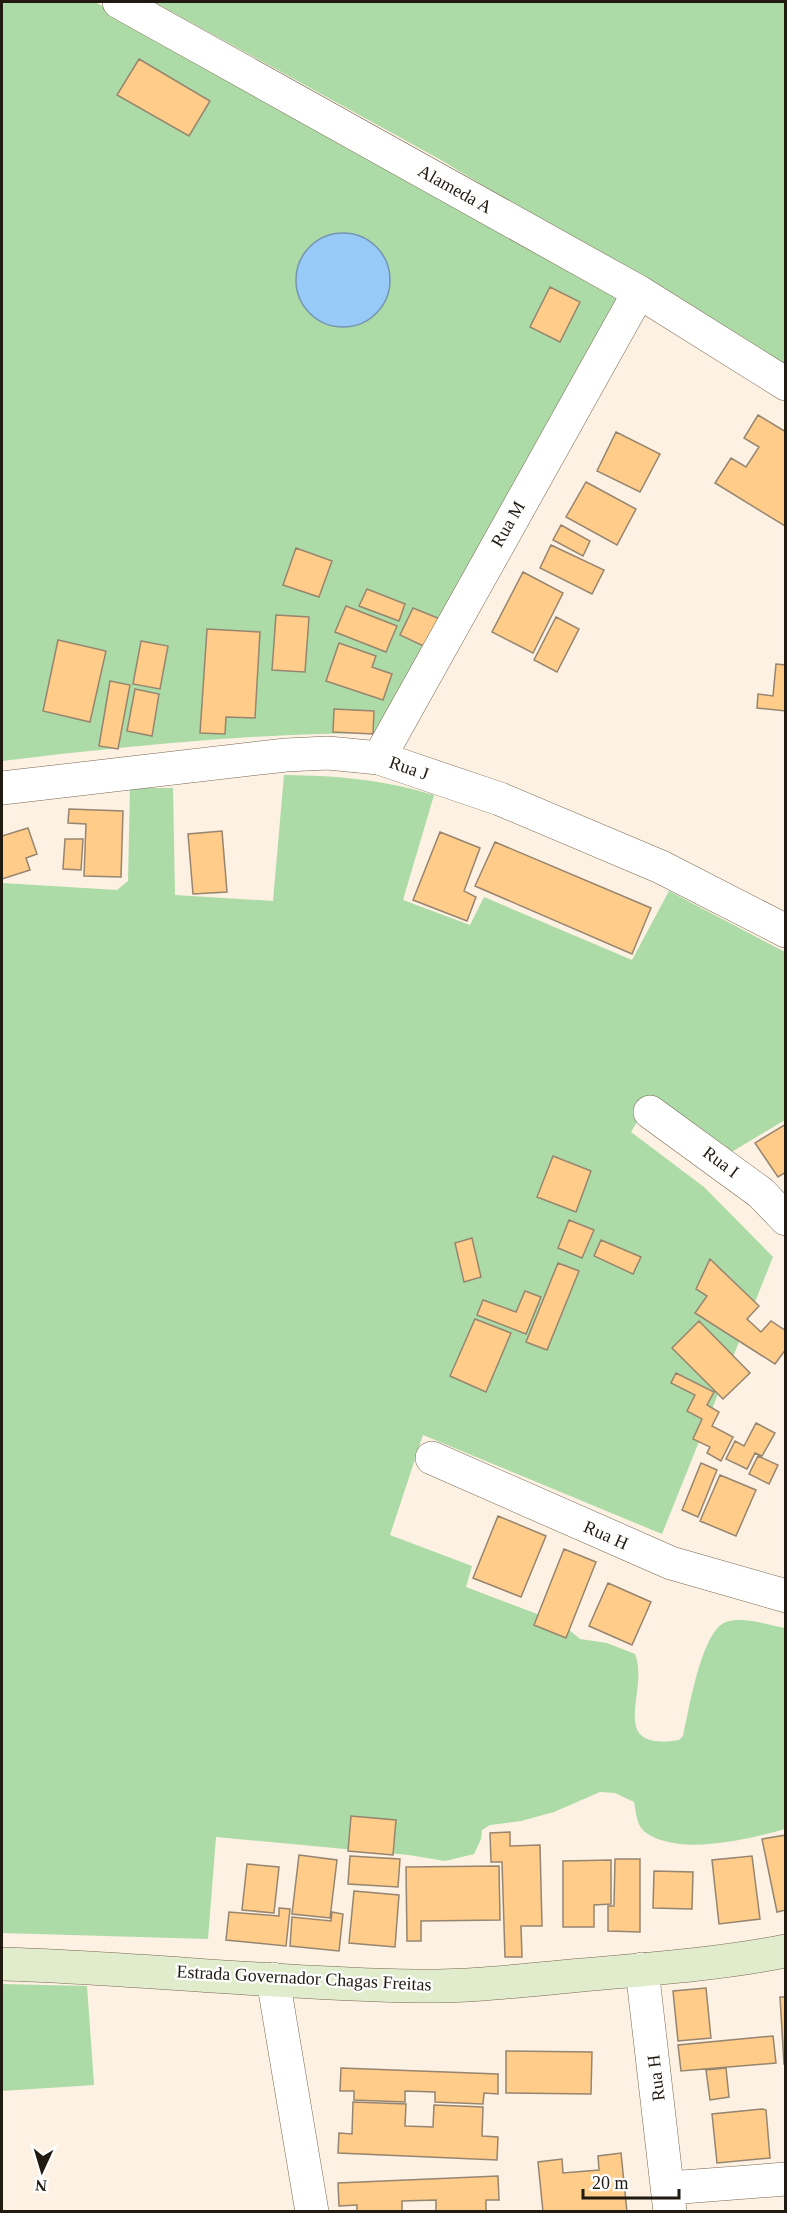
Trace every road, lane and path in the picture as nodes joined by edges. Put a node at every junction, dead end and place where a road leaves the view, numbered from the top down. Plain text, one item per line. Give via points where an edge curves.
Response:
1 (119, 2) edge
2 (639, 292) junction
3 (786, 384) edge
4 (379, 758) junction
5 (2, 788) edge
6 (786, 932) edge
7 (650, 1112) dead end
8 (786, 1219) edge
9 (432, 1458) dead end
10 (784, 1589) edge
11 (786, 1951) edge
12 (2, 1964) edge
13 (642, 1969) junction
14 (273, 1979) junction
15 (786, 2179) edge
16 (670, 2200) edge
17 (312, 2211) edge

1 - 2 street, Alameda A
2 - 3 street, Alameda A
2 - 4 street, Rua M
4 - 5 street, Rua J via 286,754
4 - 6 street, Rua J via 500,799 661,867
7 - 8 street, Rua I via 761,1193
9 - 10 street, Rua H via 671,1563
11 - 13 main road, Estrada Governador Chagas Freitas
12 - 14 main road, Estrada Governador Chagas Freitas
13 - 14 main road, Estrada Governador Chagas Freitas via 417,1986
13 - 16 street, Rua H
14 - 17 street
15 - 16 street, Rua H

